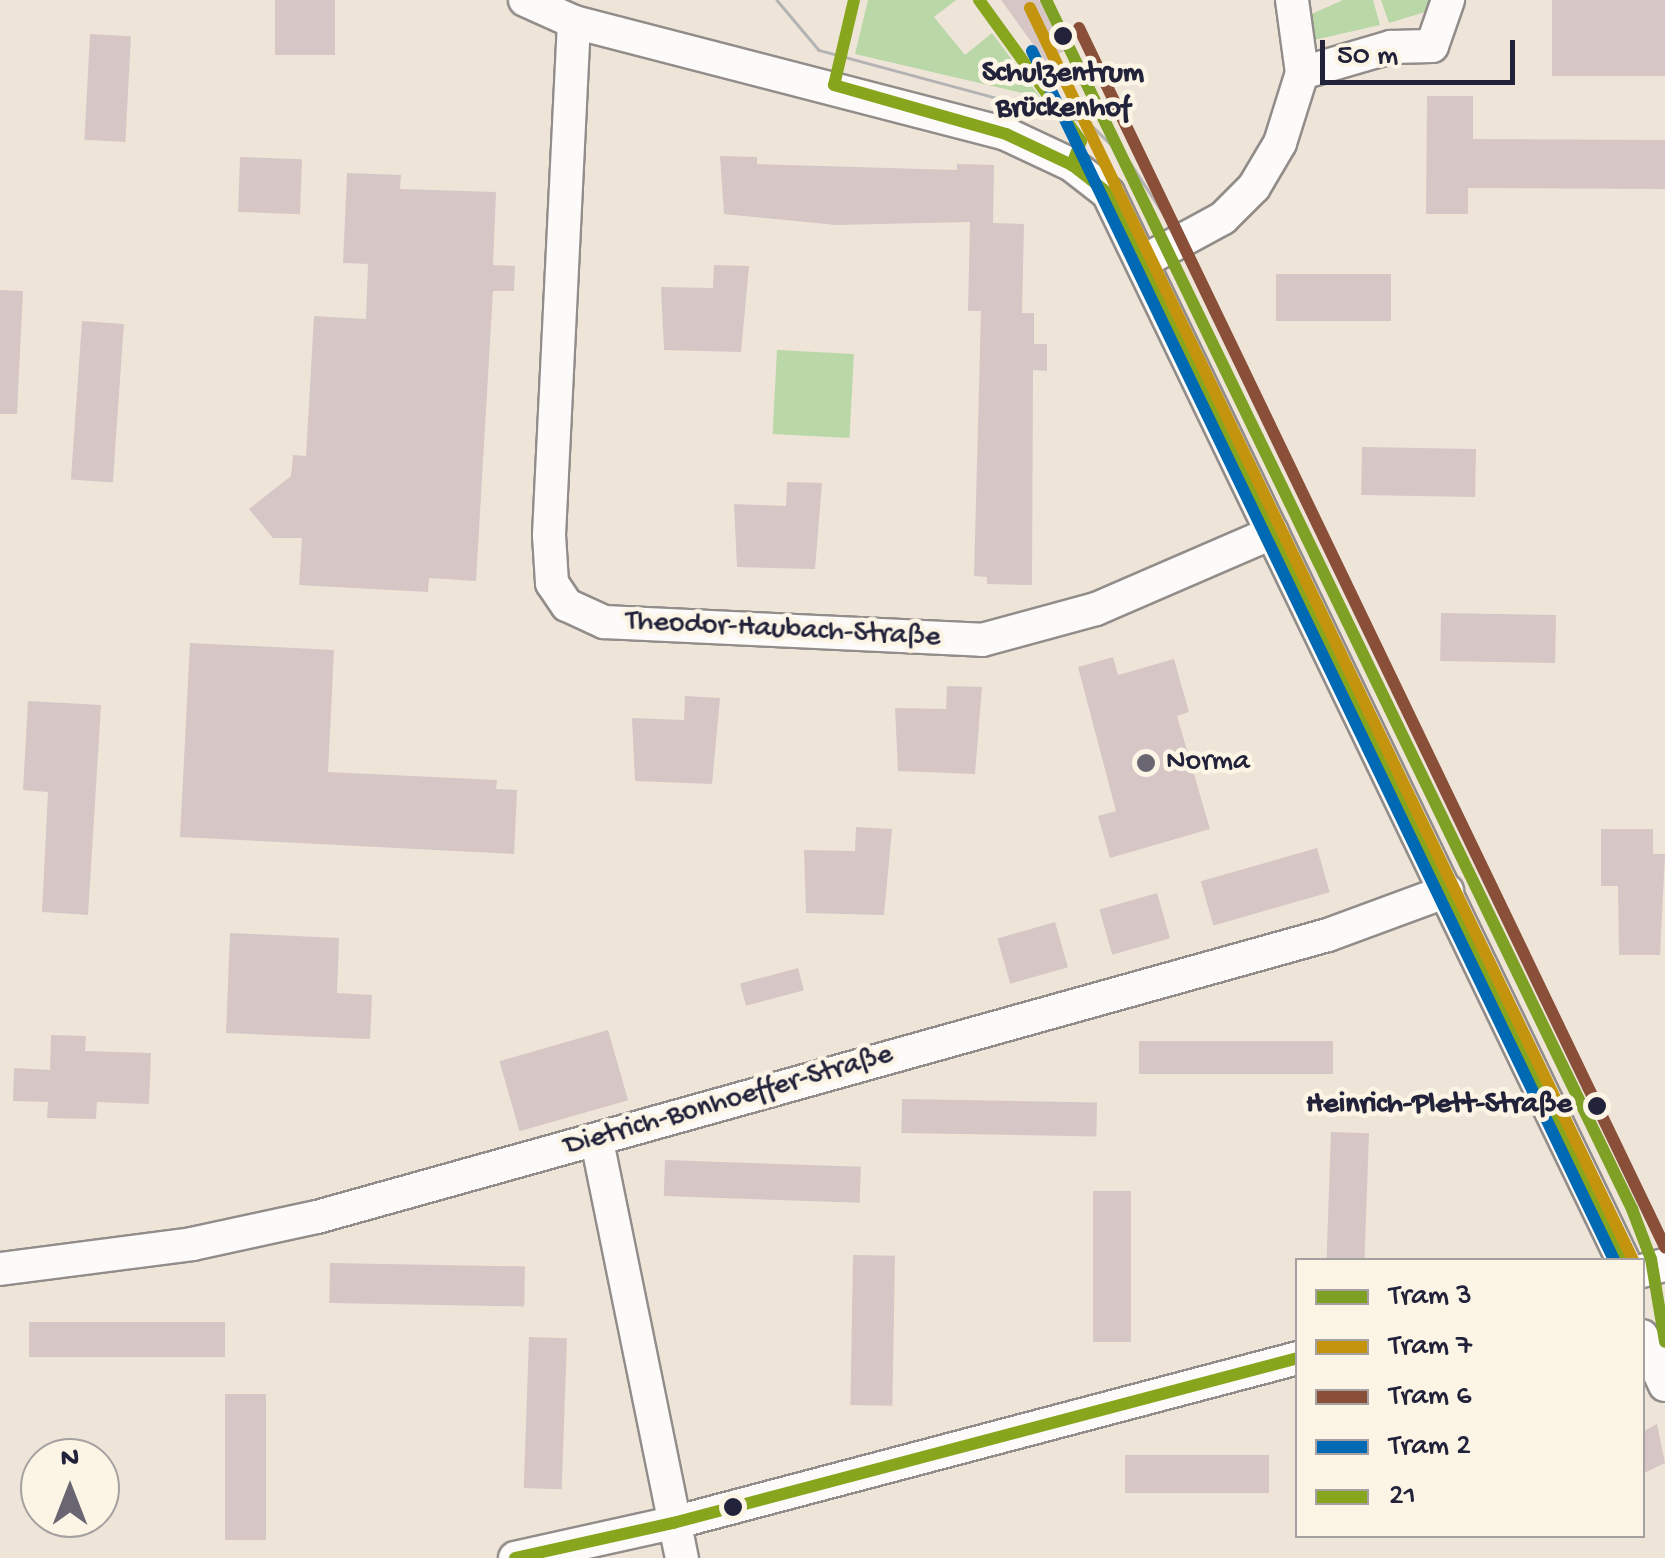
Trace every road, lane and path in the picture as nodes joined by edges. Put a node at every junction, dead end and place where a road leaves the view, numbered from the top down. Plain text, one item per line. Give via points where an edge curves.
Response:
1 (525, 0) edge
2 (1292, 0) edge
3 (1448, 0) edge
4 (574, 22) junction
5 (1302, 72) junction
6 (1142, 262) junction
7 (1272, 533) junction
8 (1446, 890) junction
9 (598, 1141) junction
10 (1623, 1258) edge
11 (0, 1268) edge
12 (1645, 1342) edge
13 (1295, 1359) edge
14 (1665, 1384) edge
15 (672, 1523) junction
16 (515, 1558) edge
17 (682, 1558) edge

1 - 4 street
2 - 5 street
3 - 5 street via 1432,46 1391,47
4 - 6 street via 1006,134 1072,165 1108,193
4 - 7 street, Theodor-Haubach-Straße via 549,535 552,583 566,605 604,622 982,640 1096,609
5 - 6 street via 1280,143 1254,187 1223,218
6 - 7 street
7 - 8 street
8 - 9 street, Dietrich-Bonhoeffer-Straße via 1328,934
8 - 10 street
9 - 11 street, Dietrich-Bonhoeffer-Straße via 192,1244
9 - 15 street
12 - 14 street
13 - 15 street
15 - 16 street
15 - 17 street

